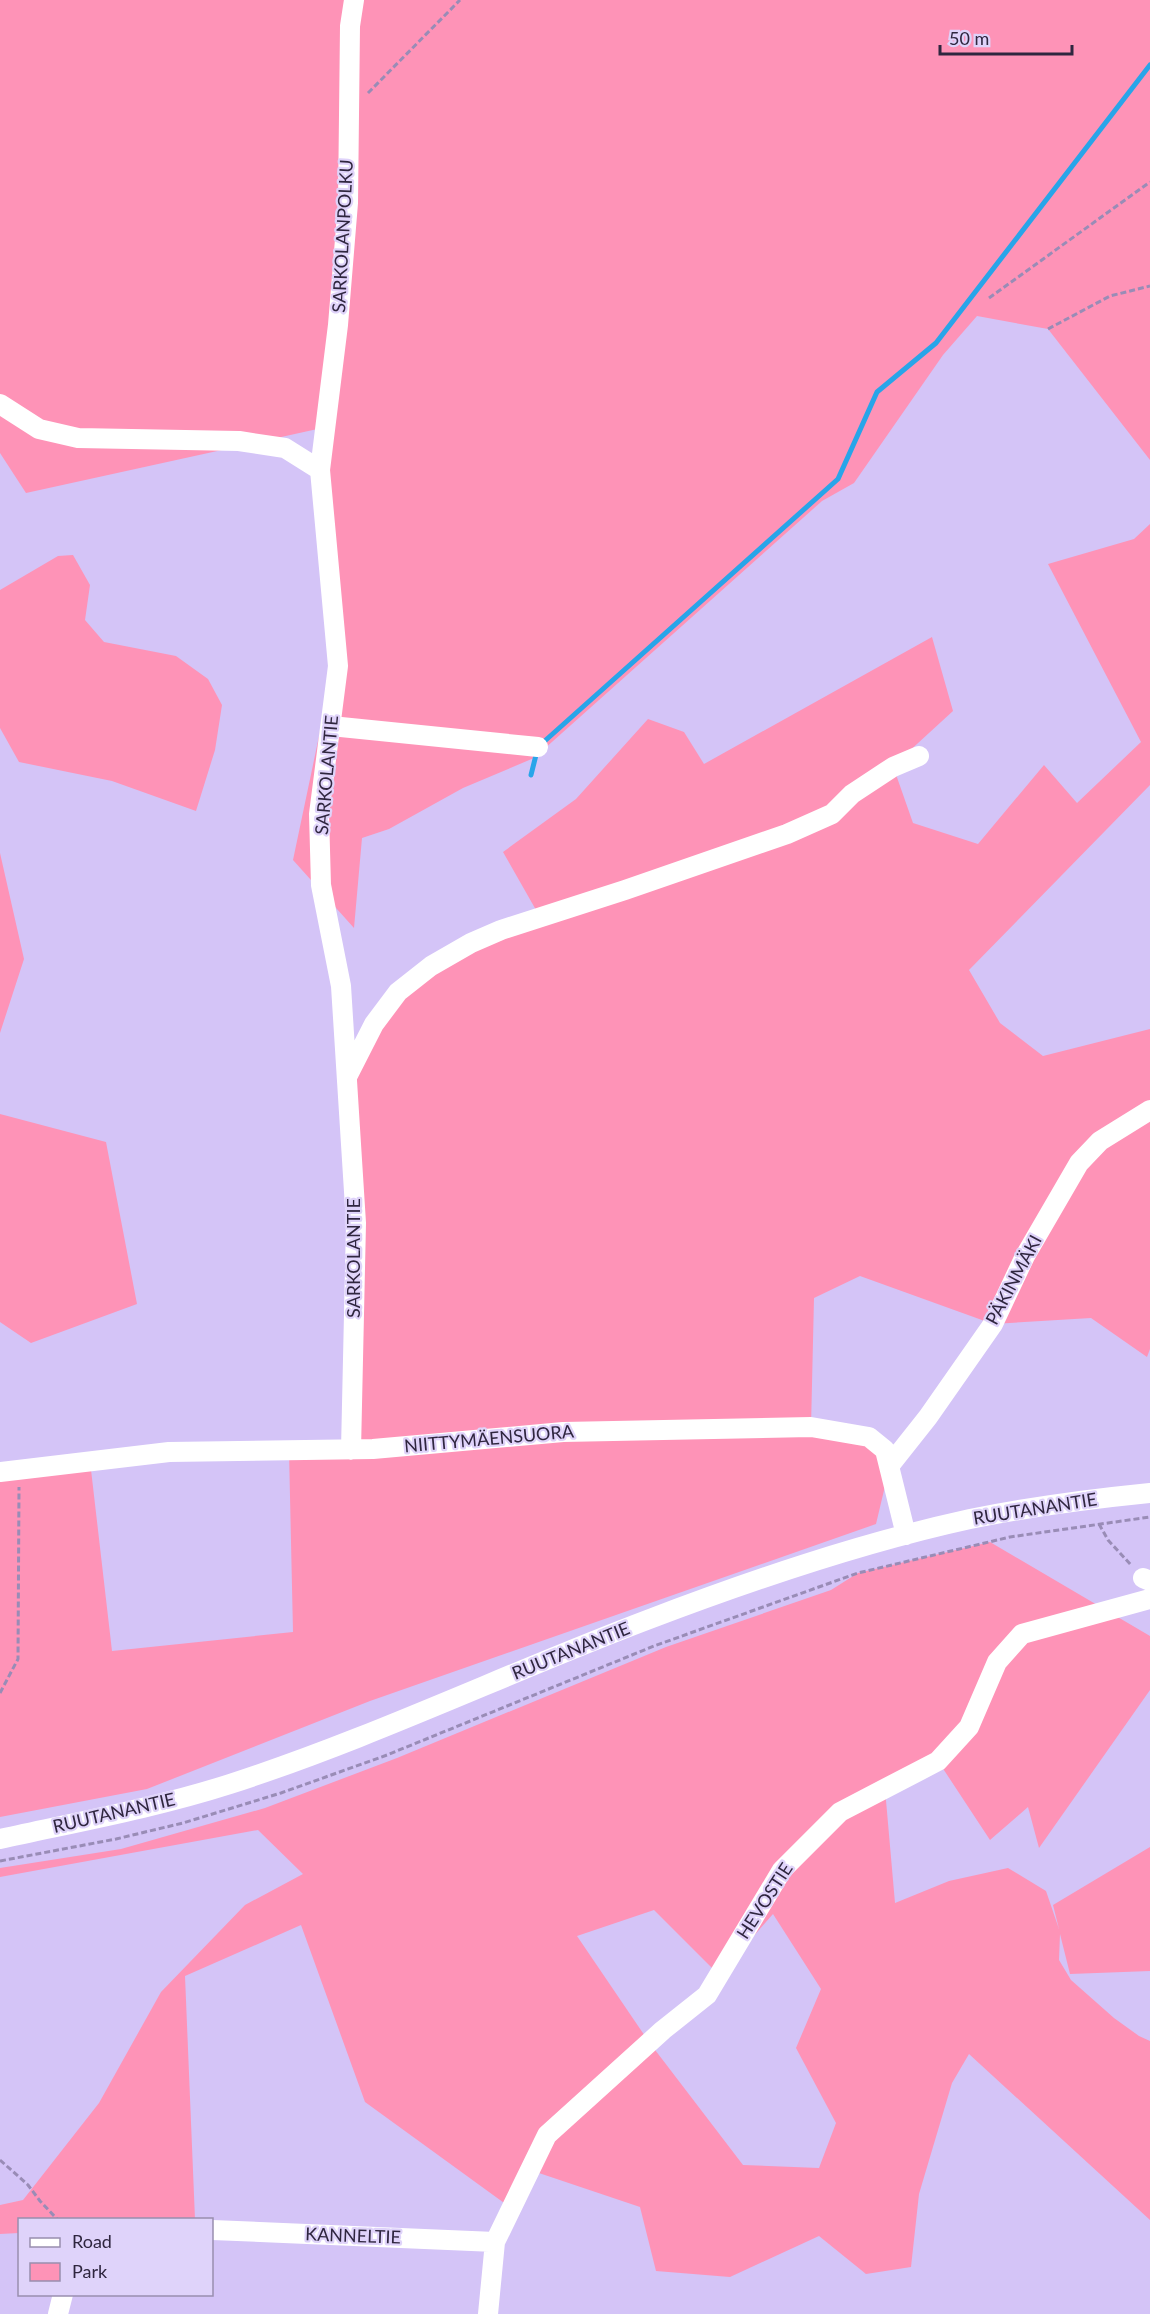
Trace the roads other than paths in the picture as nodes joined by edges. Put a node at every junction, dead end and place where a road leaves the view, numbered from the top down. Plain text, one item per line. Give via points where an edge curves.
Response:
1 (354, 0) edge
2 (0, 404) edge
3 (320, 470) junction
4 (331, 726) junction
5 (538, 747) dead end
6 (920, 756) dead end
7 (347, 1077) junction
8 (1150, 1110) edge
9 (351, 1450) junction
10 (890, 1465) junction
11 (9, 1471) edge
12 (1150, 1492) edge
13 (906, 1536) junction
14 (1150, 1599) edge
15 (0, 1839) edge
16 (213, 2230) edge
17 (495, 2242) junction
18 (63, 2296) edge
19 (58, 2314) edge
20 (488, 2314) edge

1 - 3 street, SARKOLANPOLKU via 347,114 348,203
2 - 3 street via 39,429 58,434 107,440 239,441 285,448
3 - 4 street, SARKOLANTIE via 338,666
4 - 5 street
4 - 7 street, SARKOLANTIE via 319,814 321,885 341,986
6 - 7 street via 893,766 852,794 832,814 787,834 471,943 431,966 398,992 375,1024
7 - 9 street, SARKOLANTIE via 356,1223
8 - 10 street, PÄKINMÄKI via 1100,1141 1078,1163 1025,1256 993,1324
9 - 10 street, NIITTYMÄENSUORA via 563,1432 811,1427 869,1437 885,1450
9 - 11 street, NIITTYMÄENSUORA via 169,1452
10 - 13 street, NIITTYMÄENSUORA
12 - 13 street, RUUTANANTIE via 1032,1508
13 - 15 street, RUUTANANTIE via 788,1570 647,1620 369,1733 229,1784
14 - 17 street, HEVOSTIE via 1022,1634 996,1662 969,1727 938,1761 840,1812 782,1870 707,1995 547,2135
16 - 17 street, KANNELTIE
17 - 20 street, HEVOSTIE
18 - 19 street

